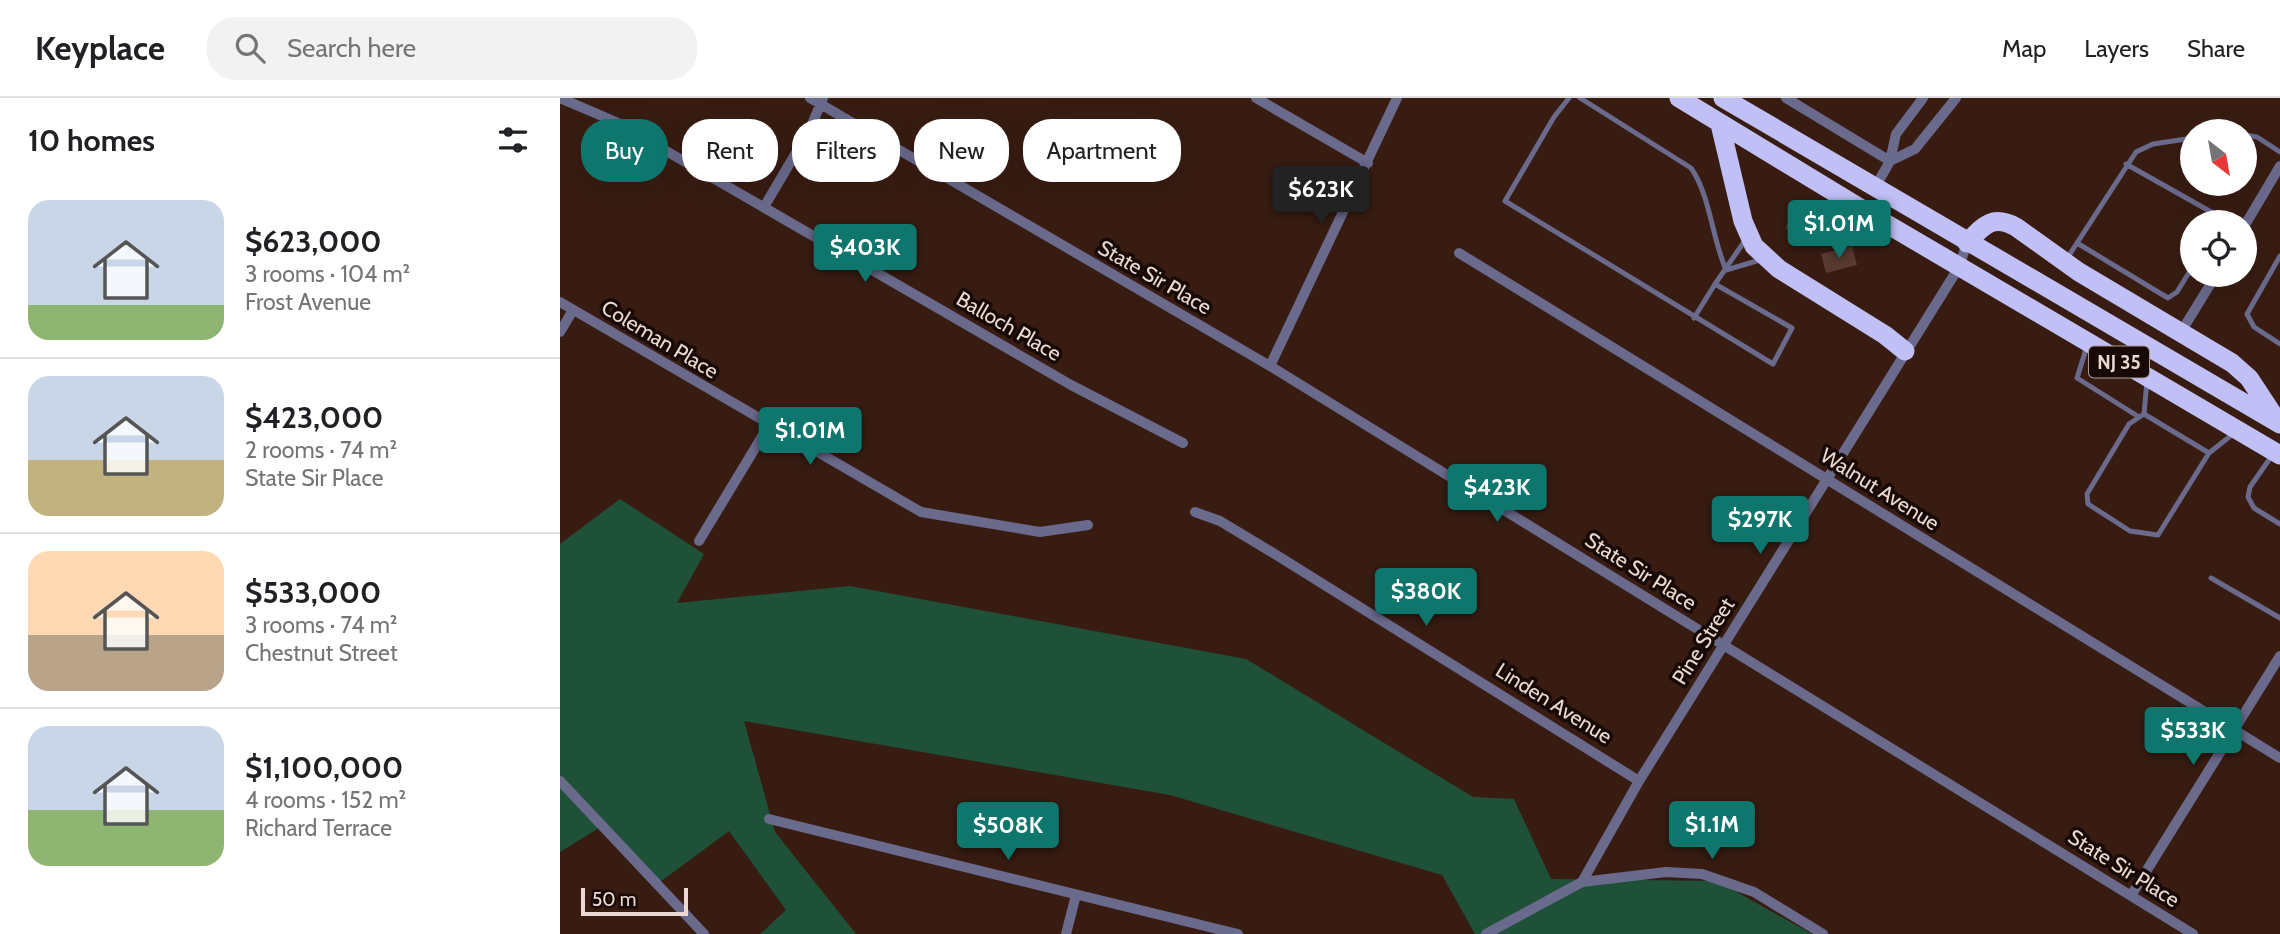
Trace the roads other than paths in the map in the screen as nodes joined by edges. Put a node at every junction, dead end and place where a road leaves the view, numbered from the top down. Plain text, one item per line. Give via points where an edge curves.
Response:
1 (560, 98) edge
2 (1256, 98) edge
3 (1397, 98) edge
4 (1569, 98) edge
5 (1580, 98) edge
6 (1679, 98) edge
7 (1723, 98) edge
8 (1786, 98) edge
9 (1923, 98) edge
10 (1956, 98) edge
11 (818, 100) edge
12 (1720, 124) junction
13 (2258, 138) edge
14 (2180, 140) edge
15 (2280, 152) edge
16 (1890, 161) junction
17 (1368, 163) junction
18 (2126, 164) junction
19 (2280, 166) edge
20 (1876, 187) junction
21 (764, 207) junction
22 (2203, 210) edge
23 (2254, 210) edge
24 (1749, 235) junction
25 (1967, 243) junction
26 (2077, 243) junction
27 (1459, 253) dead end
28 (2280, 256) edge
29 (1766, 258) junction
30 (2065, 262) junction
31 (1959, 267) junction
32 (1726, 270) junction
33 (1715, 284) junction
34 (2181, 287) edge
35 (2209, 287) edge
36 (560, 302) edge
37 (573, 310) junction
38 (1694, 318) junction
39 (560, 332) edge
40 (2181, 332) junction
41 (2088, 343) junction
42 (2280, 344) edge
43 (1905, 351) junction
44 (1270, 366) junction
45 (2147, 378) junction
46 (2141, 416) junction
47 (2279, 423) edge
48 (769, 425) junction
49 (2238, 430) junction
50 (1183, 443) dead end
51 (2209, 453) junction
52 (2277, 454) edge
53 (1826, 478) junction
54 (1195, 512) dead end
55 (2280, 524) edge
56 (1088, 526) dead end
57 (699, 541) dead end
58 (2211, 578) dead end
59 (2280, 618) edge
60 (1723, 644) junction
61 (2280, 656) edge
62 (2234, 730) junction
63 (2280, 758) edge
64 (560, 781) edge
65 (1639, 781) junction
66 (769, 819) dead end
67 (1582, 882) junction
68 (2132, 894) junction
69 (1076, 895) junction
70 (2180, 930) edge
71 (704, 934) edge
72 (1066, 934) edge
73 (1238, 934) edge
74 (1486, 934) edge
75 (1823, 934) edge
76 (2193, 934) edge

1 - 21 street, Balloch Place via 616,122
2 - 17 street
3 - 17 street
4 - 38 lane via 1505,201
5 - 32 lane via 1691,168
6 - 12 highway, NJ 35
7 - 20 highway, NJ 35
8 - 16 street
9 - 16 street via 1896,134
10 - 16 street via 1915,149
11 - 21 street via 810,129
11 - 44 street, State Sir Place
12 - 24 highway
12 - 31 highway, NJ 35
13 - 15 lane
14 - 18 lane via 2153,144 2136,152
16 - 20 street
17 - 44 street
18 - 22 lane
18 - 26 lane
19 - 23 street
20 - 25 highway, NJ 35
21 - 50 street, Balloch Place via 1071,385
24 - 29 highway
24 - 32 lane
25 - 30 highway via 1992,222 2005,220
25 - 31 street, Pine Street
25 - 47 highway, NJ 35
26 - 30 lane
26 - 34 lane via 2168,298
27 - 53 street, Walnut Avenue
28 - 42 lane via 2247,314 2254,327
29 - 32 lane
29 - 43 highway
30 - 40 highway
31 - 41 highway, NJ 35
31 - 43 street, Pine Street
32 - 33 lane
33 - 38 lane
33 - 38 lane via 1792,328 1773,364
35 - 40 street
36 - 37 street, Coleman Place
37 - 39 street
37 - 48 street, Coleman Place
40 - 47 highway via 2249,378
41 - 45 highway, NJ 35
41 - 46 lane via 2077,378
43 - 53 street, Pine Street
44 - 60 street, State Sir Place
45 - 46 lane
45 - 49 highway, NJ 35
46 - 51 lane
46 - 51 lane via 2129,424 2087,494 2088,504 2130,531 2158,535
48 - 56 street, Coleman Place via 921,512 1040,532
48 - 57 street
49 - 51 lane
49 - 52 highway, NJ 35
52 - 55 lane via 2250,487 2248,497 2254,508
53 - 60 street, Pine Street
53 - 62 street, Walnut Avenue
54 - 65 street, Linden Avenue via 1220,521 1279,556
58 - 59 lane
60 - 65 street, Pine Street
60 - 68 street, State Sir Place
61 - 62 street
62 - 63 street, Walnut Avenue
62 - 68 street
64 - 71 street
65 - 67 street, Pine Street
66 - 69 street
67 - 74 street
67 - 75 street via 1643,873 1702,874 1754,892
68 - 70 street, State Sir Place
69 - 72 street
69 - 73 street
70 - 76 street, State Sir Place

